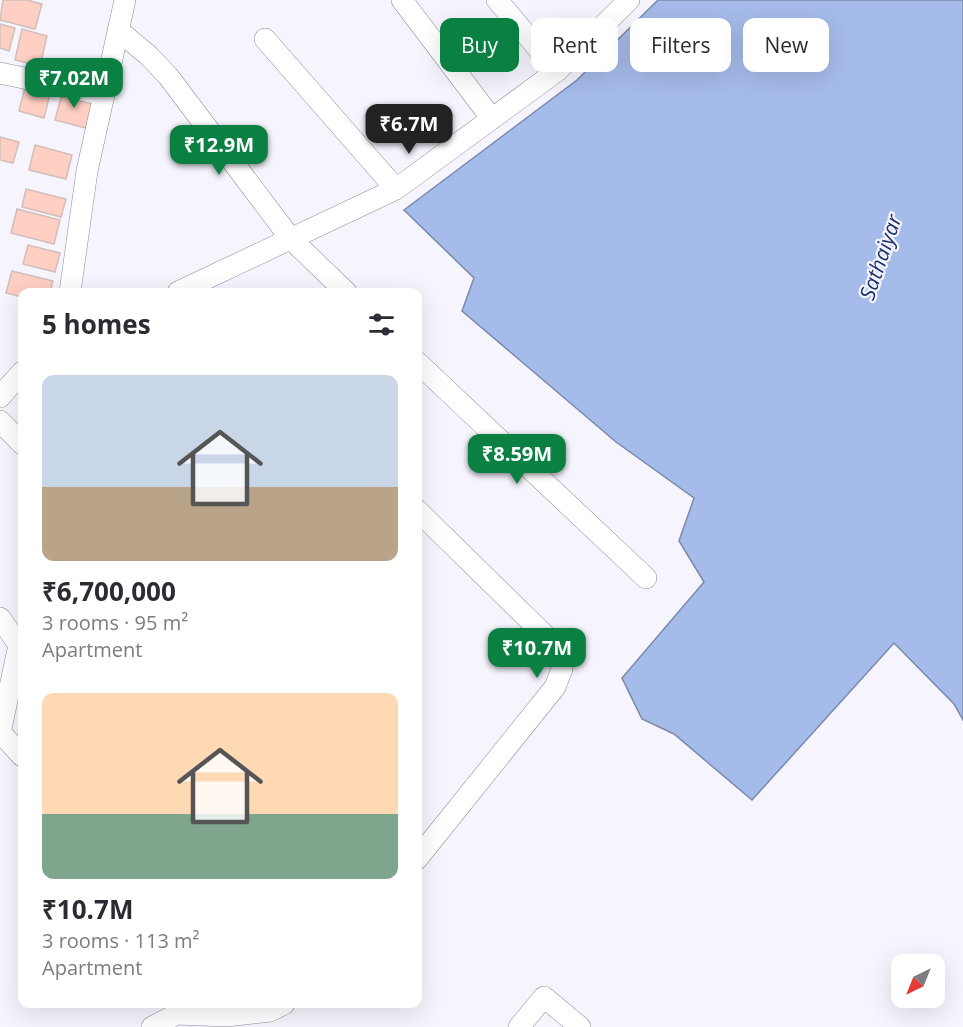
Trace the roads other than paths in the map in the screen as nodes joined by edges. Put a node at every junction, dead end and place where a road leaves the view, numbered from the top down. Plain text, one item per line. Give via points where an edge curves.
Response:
1 (125, 0) edge
2 (402, 0) edge
3 (497, 0) edge
4 (629, 0) edge
5 (611, 18) edge
6 (118, 30) junction
7 (265, 39) dead end
8 (531, 40) edge
9 (556, 72) edge
10 (0, 73) edge
11 (104, 95) junction
12 (492, 119) junction
13 (396, 189) junction
14 (291, 239) junction
15 (70, 288) edge
16 (193, 288) edge
17 (342, 288) edge
18 (422, 367) edge
19 (18, 377) edge
20 (0, 397) edge
21 (0, 421) edge
22 (18, 440) edge
23 (422, 515) edge
24 (646, 578) dead end
25 (0, 618) edge
26 (18, 644) edge
27 (18, 650) edge
28 (0, 732) edge
29 (18, 752) edge
30 (422, 853) edge
31 (276, 1008) edge
32 (152, 1027) edge
33 (519, 1027) edge
34 (580, 1027) edge

1 - 6 street
2 - 12 street
3 - 8 street
4 - 5 street
6 - 11 street
6 - 14 street via 168,76
7 - 13 street
9 - 12 street
10 - 11 street
11 - 15 street via 87,171
12 - 13 street
13 - 14 street
14 - 16 street
14 - 17 street
18 - 24 street
19 - 20 street
21 - 22 street
23 - 30 street via 562,652 562,669 555,687
25 - 26 street
27 - 28 street
28 - 29 street
31 - 32 street via 226,1016 177,1014
33 - 34 street via 544,997

